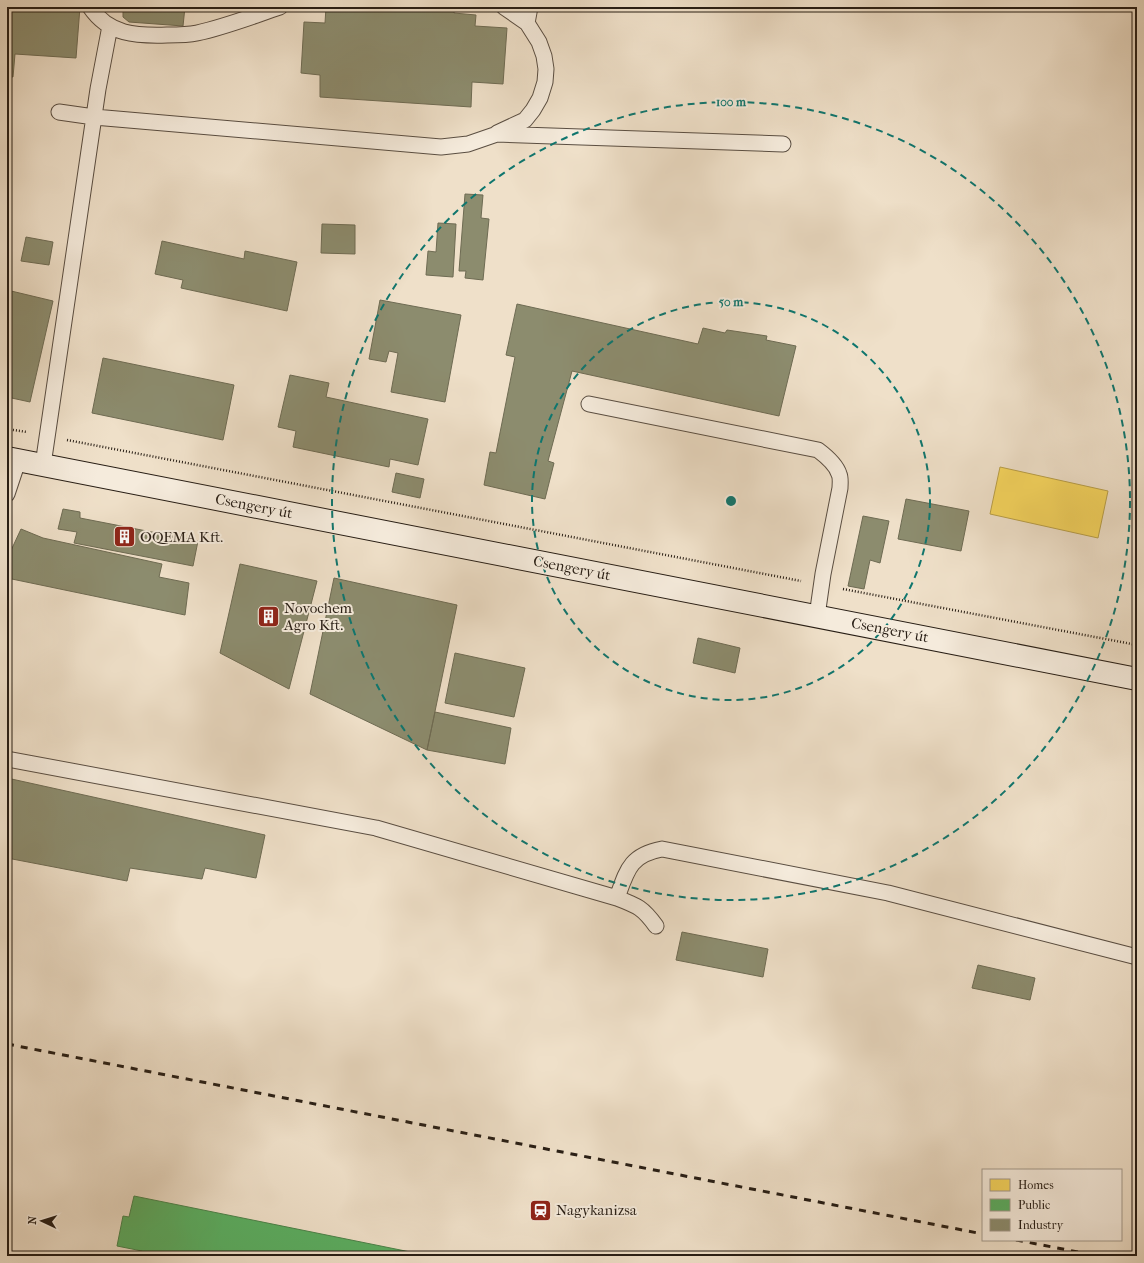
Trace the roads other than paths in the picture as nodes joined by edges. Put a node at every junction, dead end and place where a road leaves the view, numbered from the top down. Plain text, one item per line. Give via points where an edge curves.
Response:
1 (90, 7) edge
2 (280, 7) edge
3 (504, 7) edge
4 (530, 7) edge
5 (527, 23) junction
6 (110, 26) junction
7 (59, 112) dead end
8 (94, 117) junction
9 (497, 134) junction
10 (783, 144) dead end
11 (589, 404) dead end
12 (13, 460) edge
13 (43, 465) junction
14 (7, 494) edge
15 (817, 616) junction
16 (1137, 679) edge
17 (7, 759) edge
18 (617, 898) junction
19 (656, 926) dead end
20 (1137, 957) edge

1 - 6 lane
2 - 6 lane via 197,33 145,36 128,34
3 - 5 lane
4 - 5 lane
5 - 9 lane via 544,56 545,82 540,98 525,120
6 - 8 lane
7 - 8 lane
8 - 9 lane via 441,147 468,144
8 - 13 lane
9 - 10 lane
11 - 15 lane via 818,450 827,457 840,475 840,488
12 - 13 main road, Csengery út
12 - 14 lane
13 - 15 main road, Csengery út
15 - 16 main road, Csengery út
17 - 18 lane via 376,828
18 - 19 lane via 637,905 647,913
18 - 20 lane via 626,873 636,860 648,852 662,849 888,893

